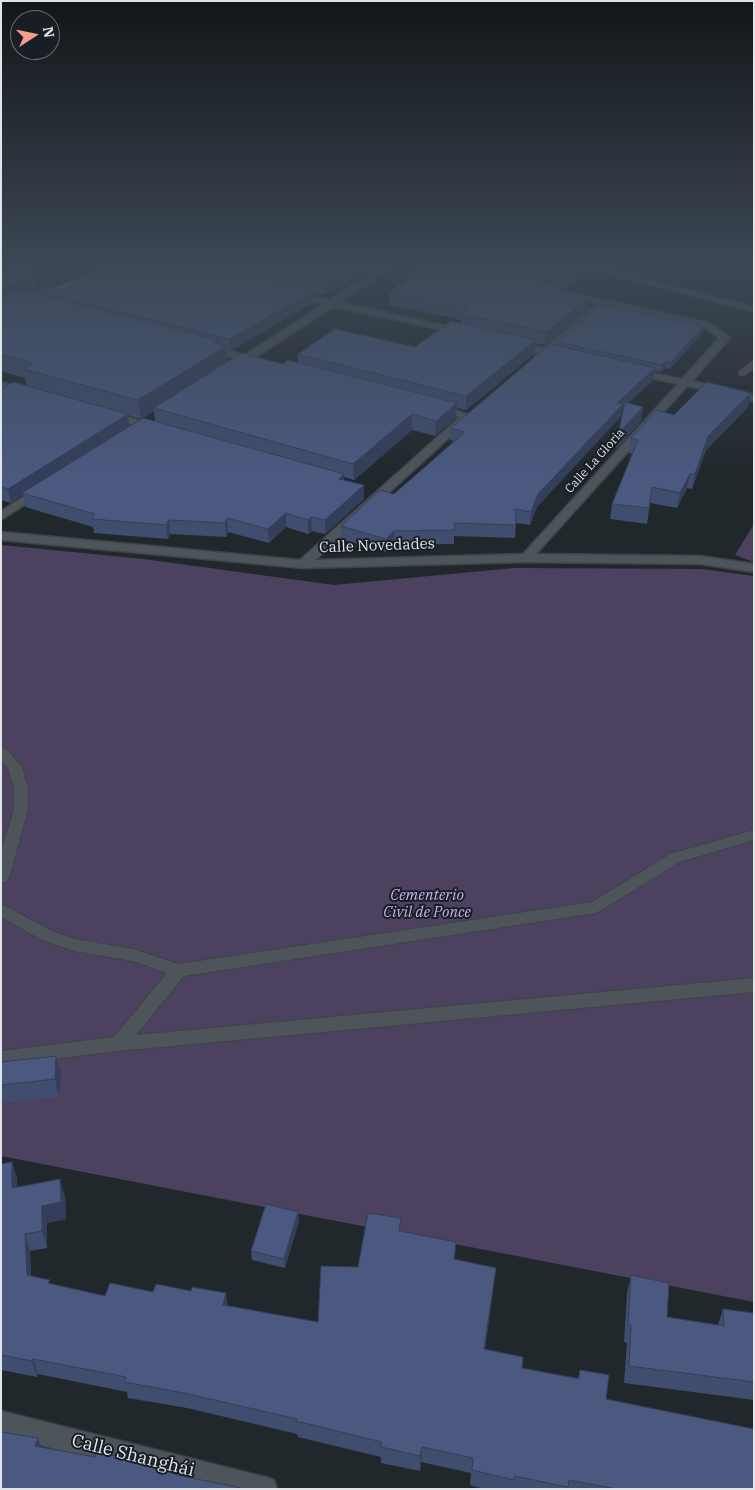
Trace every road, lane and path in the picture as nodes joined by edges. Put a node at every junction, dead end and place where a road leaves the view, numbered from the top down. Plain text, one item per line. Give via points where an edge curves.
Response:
1 (278, 338) edge
2 (563, 338) edge
3 (724, 338) edge
4 (508, 343) edge
5 (197, 346) edge
6 (546, 352) junction
7 (246, 358) junction
8 (574, 358) edge
9 (754, 363) edge
10 (265, 364) edge
11 (532, 364) edge
12 (620, 368) edge
13 (230, 369) edge
14 (742, 373) dead end
15 (685, 382) junction
16 (6, 387) edge
17 (1, 394) edge
18 (40, 396) edge
19 (754, 398) edge
20 (429, 406) edge
21 (95, 411) edge
22 (158, 414) edge
23 (137, 427) junction
24 (170, 432) edge
25 (51, 484) edge
26 (1, 516) edge
27 (1, 536) edge
28 (526, 558) junction
29 (302, 564) junction
30 (754, 568) edge
31 (1, 752) edge
32 (754, 835) edge
33 (1, 878) edge
34 (1, 910) edge
35 (179, 970) junction
36 (754, 986) edge
37 (119, 1044) junction
38 (1, 1058) edge
39 (1, 1423) edge
40 (265, 1489) edge

1 - 7 street
2 - 6 street
3 - 15 street, Calle La Gloria
4 - 6 street
5 - 7 street
6 - 8 street
6 - 11 street
7 - 10 street
7 - 13 street
9 - 14 lane
12 - 15 street
15 - 19 street
15 - 28 street, Calle La Gloria
16 - 17 street
16 - 18 street
20 - 29 street via 471,413 375,491
21 - 23 street
22 - 23 street
23 - 24 street
25 - 26 street
27 - 29 street, Calle Novedades
28 - 29 street, Calle Novedades
28 - 30 street, Calle Novedades via 700,560
31 - 33 lane via 15,767 21,789 20,810
32 - 35 lane via 675,858 596,908
34 - 35 lane via 48,936 74,945 133,955
35 - 37 lane
36 - 37 lane
37 - 38 lane
39 - 40 street, Calle Shanghái

